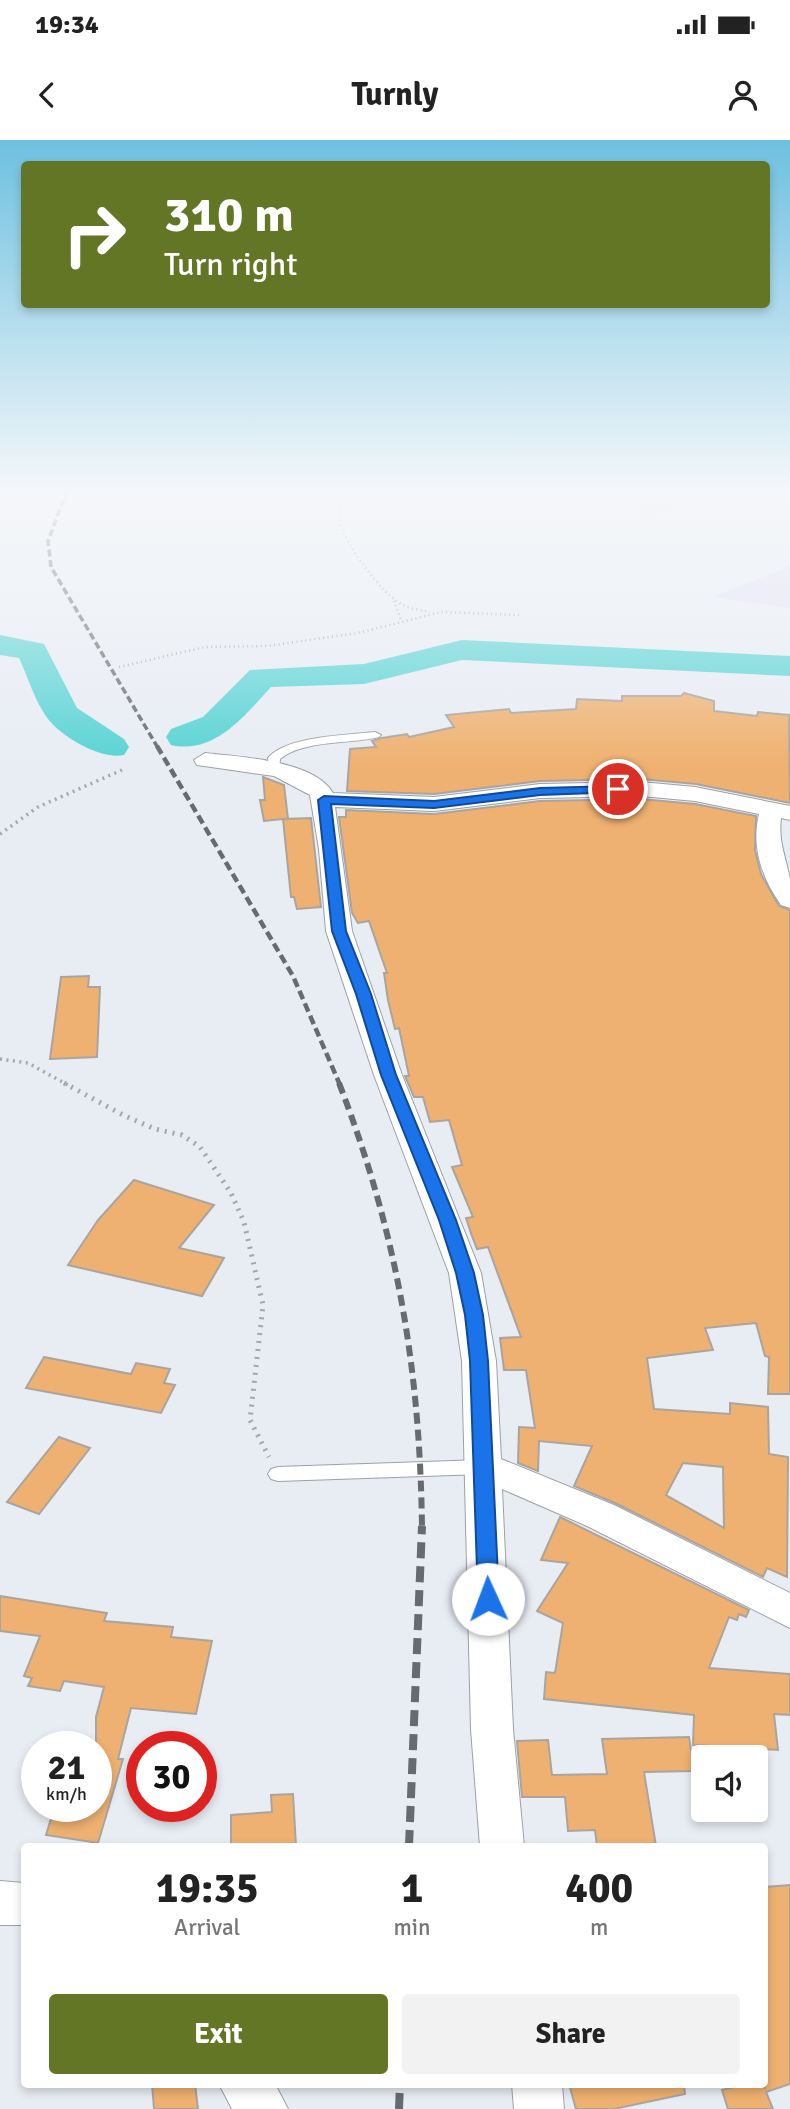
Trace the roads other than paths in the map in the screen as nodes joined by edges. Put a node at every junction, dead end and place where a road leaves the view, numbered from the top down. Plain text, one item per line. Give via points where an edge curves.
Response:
1 (375, 735) dead end
2 (205, 760) dead end
3 (275, 769) junction
4 (324, 800) junction
5 (781, 811) edge
6 (790, 900) edge
7 (482, 1467) junction
8 (278, 1474) road end
9 (790, 1612) edge
10 (502, 1843) edge
11 (0, 1903) edge
12 (21, 1904) edge
13 (247, 2088) edge
14 (537, 2088) edge
15 (263, 2109) edge
16 (539, 2109) edge

1 - 3 lane via 289,748 274,758
2 - 3 street
3 - 4 street via 307,781
4 - 5 street via 434,804 540,791 640,789 695,794
4 - 7 street via 339,931 388,1075 465,1273 479,1361
5 - 6 street via 765,828 775,880
7 - 8 lane
7 - 9 street via 630,1527
7 - 10 street via 492,1729
11 - 12 street
13 - 15 street
14 - 16 street

